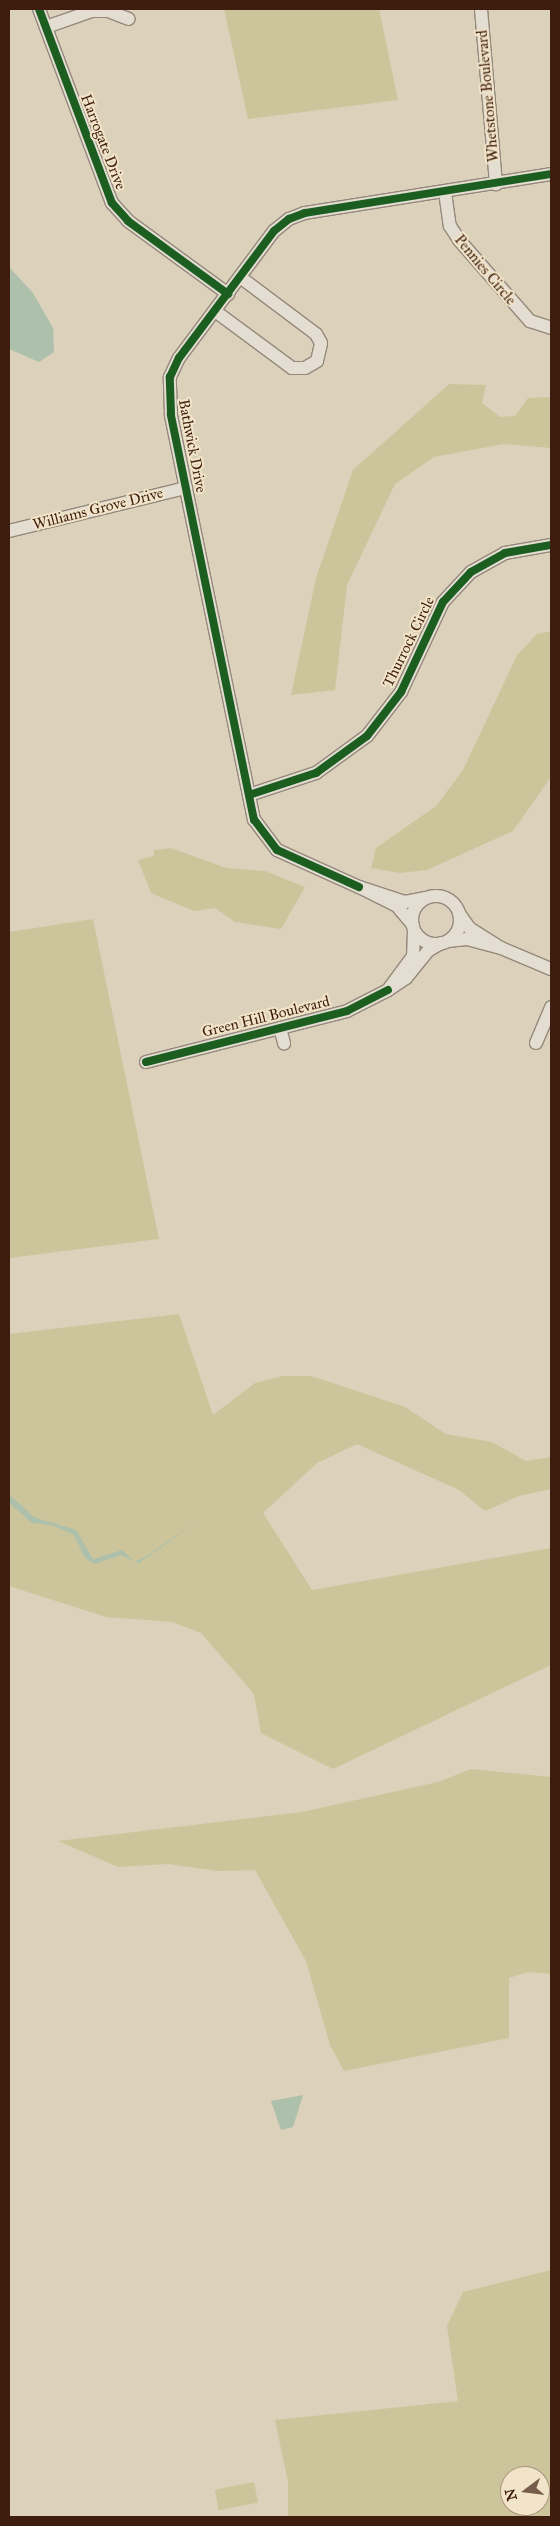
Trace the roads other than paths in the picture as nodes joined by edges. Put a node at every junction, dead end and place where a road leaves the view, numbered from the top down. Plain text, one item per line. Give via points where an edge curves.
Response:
1 (39, 9) edge
2 (481, 9) edge
3 (129, 19) dead end
4 (46, 27) junction
5 (551, 174) edge
6 (496, 184) junction
7 (445, 192) junction
8 (240, 278) junction
9 (228, 294) junction
10 (215, 311) junction
11 (551, 328) edge
12 (186, 488) junction
13 (9, 531) edge
14 (551, 545) edge
15 (248, 795) junction
16 (359, 887) junction
17 (426, 898) junction
18 (457, 909) junction
19 (413, 928) junction
20 (444, 943) junction
21 (501, 948) junction
22 (551, 969) edge
23 (388, 990) junction
24 (551, 1007) edge
25 (280, 1028) junction
26 (284, 1043) dead end
27 (536, 1043) dead end
28 (146, 1062) dead end

1 - 4 street, Harrogate Drive
2 - 6 street, Whetstone Boulevard
3 - 4 street via 108,11 92,11
4 - 9 street, Harrogate Drive via 112,203 128,221
5 - 6 street, Bathwick Drive
6 - 7 street, Bathwick Drive
7 - 8 street, Bathwick Drive via 305,213 290,219 274,231
7 - 11 street, Pennies Circle via 450,226 459,240 530,321
8 - 9 street, Bathwick Drive
8 - 10 street via 316,334 321,343 317,361 305,368 292,368
9 - 10 street, Bathwick Drive
10 - 12 street, Bathwick Drive via 179,358 169,384
12 - 13 street, Williams Grove Drive
12 - 15 street, Bathwick Drive
14 - 15 street, Thurrock Circle via 505,553 471,572 443,602 401,692 367,736 316,773
15 - 16 street, Bathwick Drive via 257,826 272,846
16 - 17 street, Bathwick Drive via 405,902
16 - 19 street, Bathwick Drive via 397,906
17 - 18 street via 444,898
17 - 19 street via 414,910
18 - 20 street via 458,929
18 - 21 street via 470,929
19 - 20 street via 426,942
19 - 23 street, Green Hill Boulevard via 413,956
20 - 21 street via 467,939
20 - 23 street, Green Hill Boulevard via 429,950 406,978
21 - 22 street
23 - 25 street, Green Hill Boulevard via 359,1006
24 - 27 street
25 - 26 street
25 - 28 street, Green Hill Boulevard

